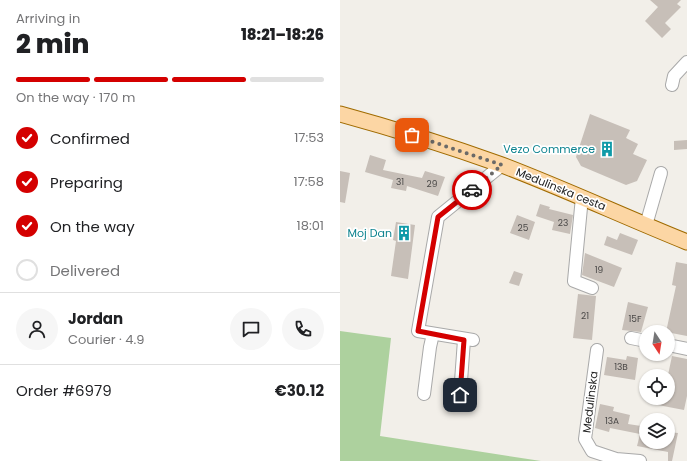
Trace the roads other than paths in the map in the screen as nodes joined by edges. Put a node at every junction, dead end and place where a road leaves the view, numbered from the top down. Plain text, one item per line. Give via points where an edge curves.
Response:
1 (687, 62) edge
2 (672, 85) dead end
3 (340, 114) edge
4 (502, 165) junction
5 (661, 172) dead end
6 (582, 197) junction
7 (646, 225) junction
8 (687, 242) edge
9 (592, 288) dead end
10 (433, 334) junction
11 (631, 338) dead end
12 (639, 340) edge
13 (675, 346) edge
14 (687, 349) edge
15 (596, 350) dead end
16 (424, 394) dead end
17 (460, 395) dead end
18 (616, 460) edge
19 (640, 461) edge

1 - 2 street via 674,76
3 - 4 main road, Medulinska cesta via 388,127
4 - 6 main road, Medulinska cesta
4 - 10 street via 438,217 418,331
5 - 7 street
6 - 7 main road, Medulinska cesta
6 - 9 street via 574,281
7 - 8 main road, Medulinska cesta
10 - 16 street
10 - 17 street via 469,340
11 - 12 street
13 - 14 street
15 - 18 street, Medulinska via 585,439 592,451
18 - 19 street, Medulinska

